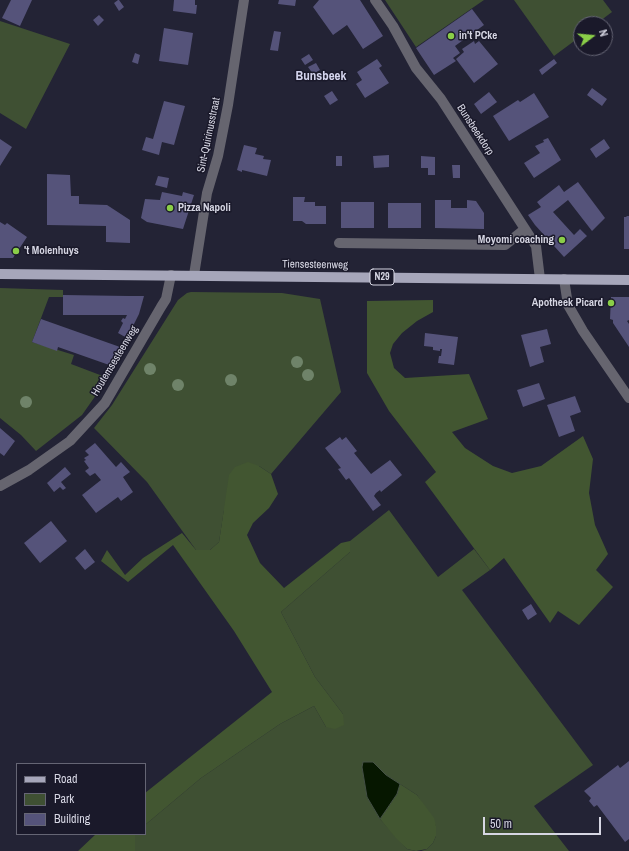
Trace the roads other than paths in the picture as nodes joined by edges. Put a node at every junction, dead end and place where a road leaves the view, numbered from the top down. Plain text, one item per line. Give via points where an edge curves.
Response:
1 (244, 0) edge
2 (375, 0) edge
3 (525, 229) junction
4 (339, 243) dead end
5 (0, 274) edge
6 (171, 275) junction
7 (194, 275) junction
8 (540, 279) junction
9 (564, 279) junction
10 (629, 280) edge
11 (629, 398) edge
12 (0, 486) edge

1 - 7 street, Sint-Quirinusstraat via 228,105 218,156 207,193
2 - 3 street, Bunsbeekdorp via 416,68 445,105
3 - 4 street via 505,245
3 - 8 street, Bunsbeekdorp via 536,246
5 - 6 main road, Tiensesteenweg / N29
6 - 7 main road, Tiensesteenweg / N29
6 - 12 street, Houtemsesteenweg via 166,299 105,402 70,441 29,470
7 - 8 main road, Tiensesteenweg / N29
8 - 9 main road, Tiensesteenweg / N29
9 - 10 main road, Tiensesteenweg / N29
9 - 11 street via 568,305

